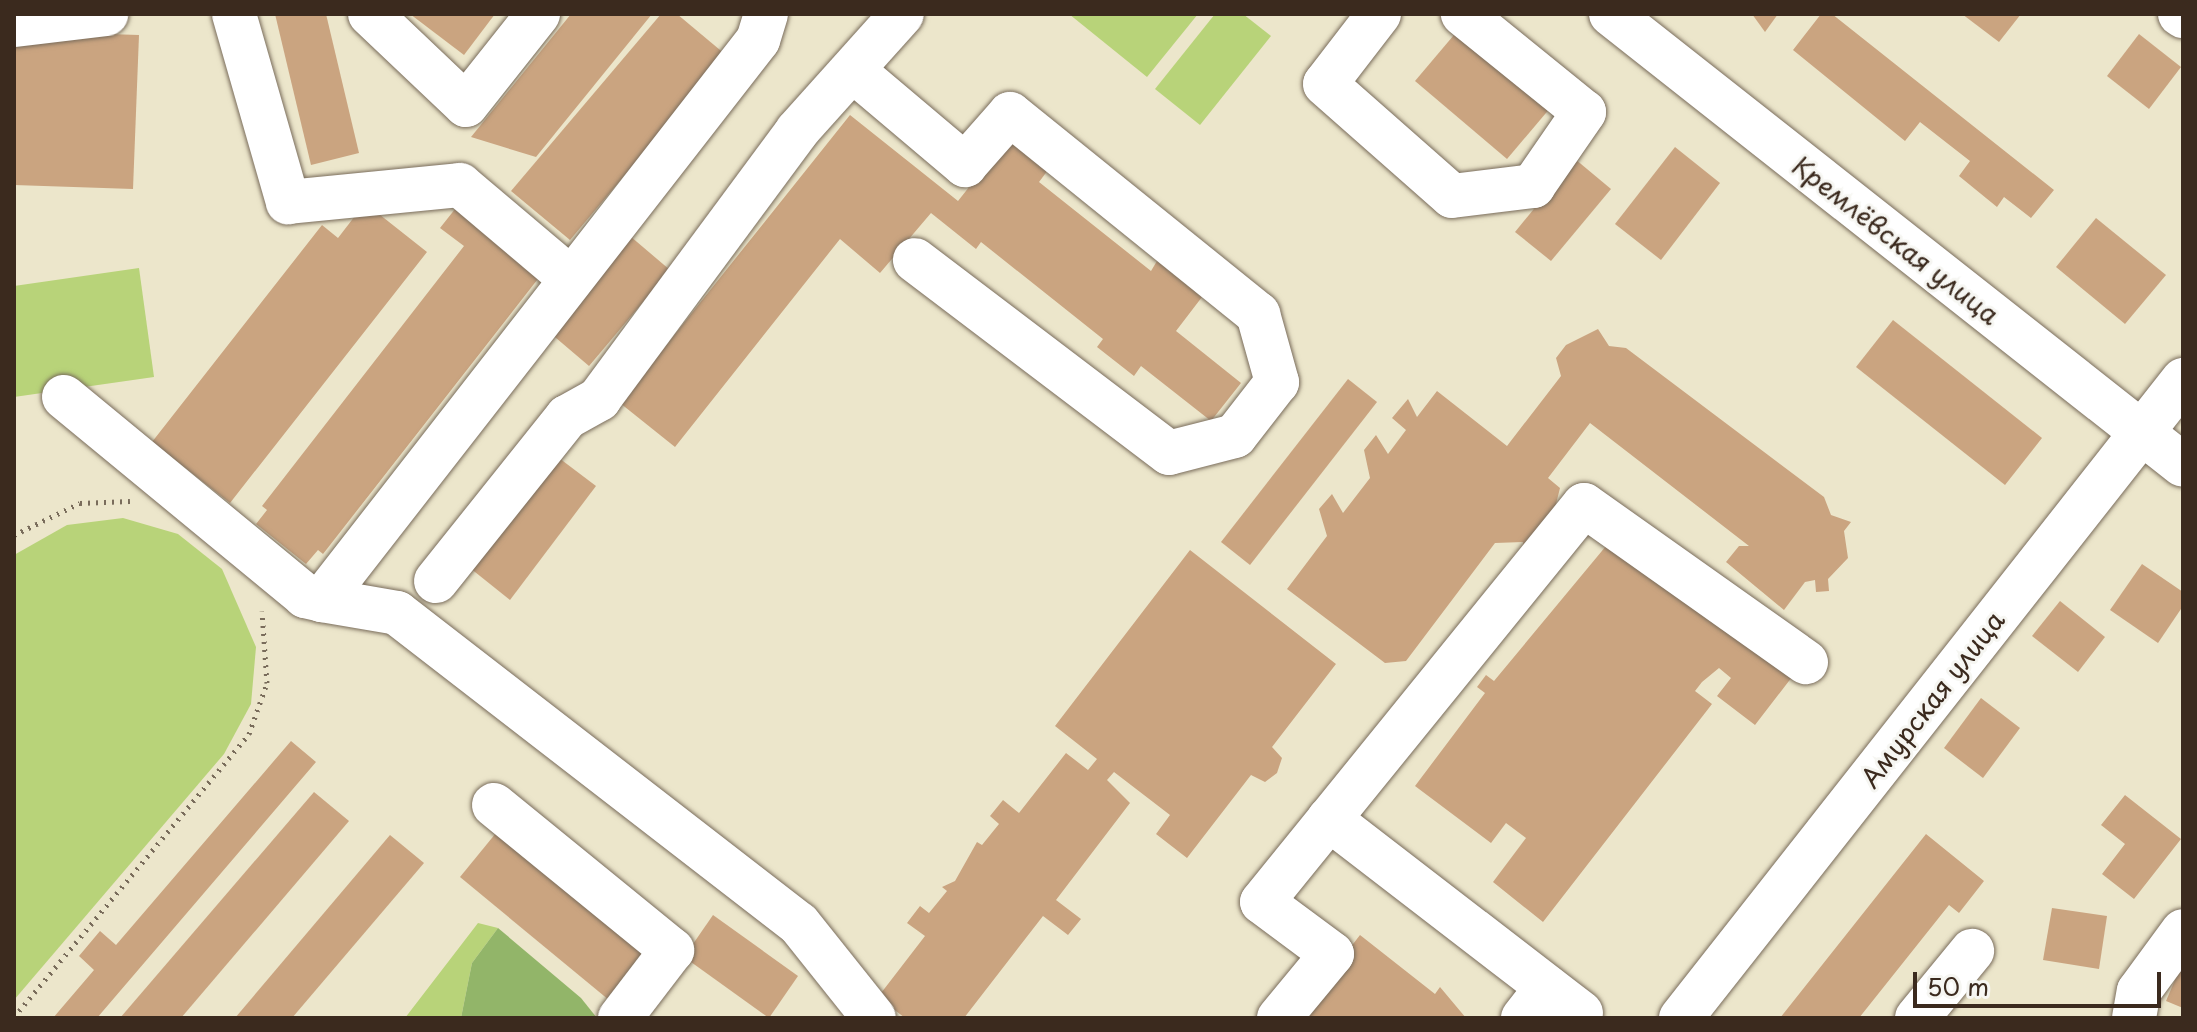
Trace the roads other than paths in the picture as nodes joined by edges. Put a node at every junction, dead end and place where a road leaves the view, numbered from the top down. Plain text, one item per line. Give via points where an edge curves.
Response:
1 (106, 14) edge
2 (234, 14) edge
3 (370, 14) edge
4 (538, 14) edge
5 (766, 14) edge
6 (902, 14) edge
7 (1379, 14) edge
8 (1463, 14) edge
9 (1611, 14) edge
10 (14, 25) edge
11 (856, 73) junction
12 (915, 260) dead end
13 (569, 277) junction
14 (2183, 380) edge
15 (64, 397) dead end
16 (2140, 434) junction
17 (2183, 465) edge
18 (436, 581) dead end
19 (322, 600) junction
20 (1806, 662) dead end
21 (494, 805) dead end
22 (1329, 819) junction
23 (2183, 931) edge
24 (1972, 951) dead end
25 (1535, 1002) edge
26 (1581, 1013) dead end
27 (620, 1018) edge
28 (874, 1018) edge
29 (1279, 1018) edge
30 (1681, 1018) edge
31 (1917, 1018) edge
32 (2134, 1018) edge

1 - 10 street
2 - 13 street via 288,202 460,185
3 - 4 street via 466,105
5 - 13 street via 758,40
6 - 11 street
7 - 8 street via 1325,84 1452,196 1533,186 1584,112
9 - 16 street, Кремлёвская улица
11 - 12 street via 965,165 1010,114 1258,314 1277,382 1235,436 1169,453
11 - 18 street via 797,131 599,399 567,417
13 - 19 street
14 - 16 street, Амурская улица
15 - 19 street via 305,596
16 - 17 street, Кремлёвская улица
16 - 30 street, Амурская улица
19 - 28 street via 397,613 799,924
20 - 22 street via 1584,505
21 - 27 street via 672,950
22 - 25 street
22 - 29 street via 1262,902 1332,954
23 - 32 street via 2139,991
24 - 31 street
25 - 26 street

